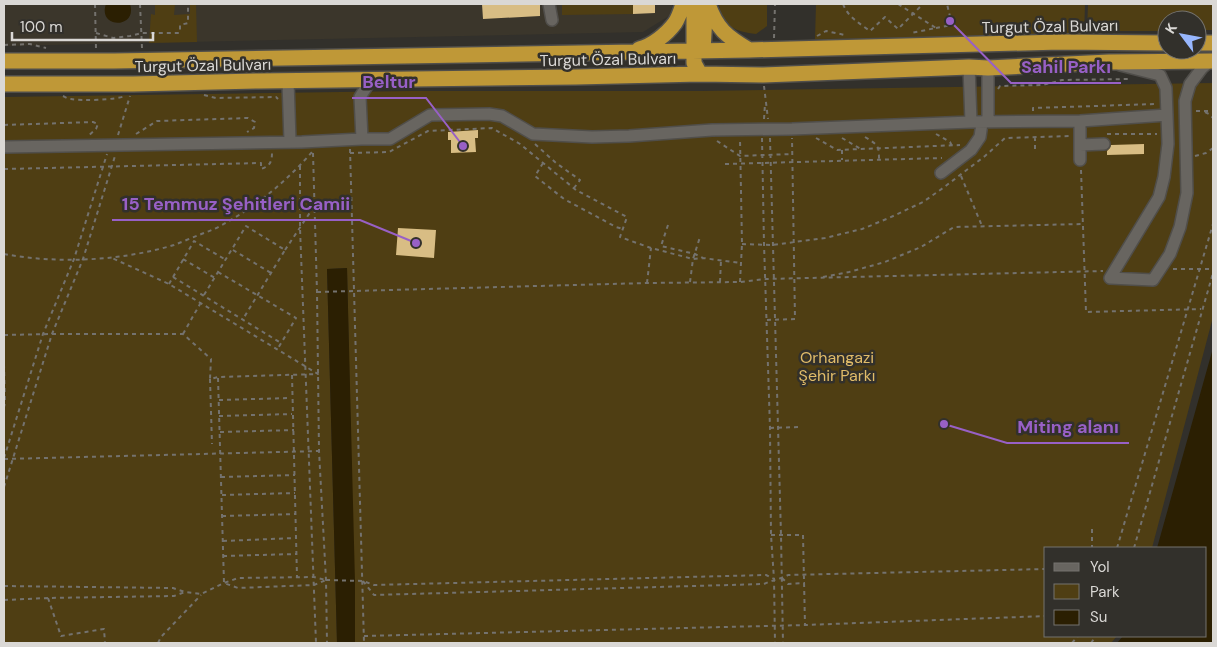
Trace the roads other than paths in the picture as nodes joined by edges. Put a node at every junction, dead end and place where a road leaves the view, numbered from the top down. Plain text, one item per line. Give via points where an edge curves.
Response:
1 (549, 4) edge
2 (683, 4) edge
3 (692, 4) edge
4 (707, 4) edge
5 (552, 20) dead end
6 (1157, 42) edge
7 (699, 50) junction
8 (749, 50) junction
9 (625, 51) junction
10 (4, 61) edge
11 (1212, 61) edge
12 (1109, 62) junction
13 (969, 67) junction
14 (988, 68) junction
15 (700, 74) junction
16 (371, 80) junction
17 (288, 81) junction
18 (4, 84) edge
19 (1185, 109) junction
20 (1167, 112) junction
21 (1080, 121) junction
22 (980, 122) junction
23 (362, 138) junction
24 (1101, 139) road end
25 (290, 141) junction
26 (1080, 144) junction
27 (4, 147) edge
28 (1080, 160) road end
29 (941, 173) dead end

1 - 5 lane
2 - 9 highway via 677,20 660,37 645,47
3 - 7 highway
4 - 7 highway
4 - 8 highway via 716,25
6 - 8 highway, Turgut Özal Bulvarı
7 - 8 highway, Turgut Özal Bulvarı
7 - 9 highway, Turgut Özal Bulvarı
7 - 15 highway via 694,63
9 - 10 highway, Turgut Özal Bulvarı
11 - 12 highway, Turgut Özal Bulvarı
11 - 19 lane via 1190,84
12 - 14 highway, Turgut Özal Bulvarı
12 - 20 lane via 1160,75 1166,88
13 - 14 highway, Turgut Özal Bulvarı
13 - 15 highway, Turgut Özal Bulvarı
13 - 22 lane
14 - 22 lane
15 - 16 highway, Turgut Özal Bulvarı
16 - 17 highway, Turgut Özal Bulvarı
16 - 23 lane via 360,97
17 - 18 highway, Turgut Özal Bulvarı
17 - 25 lane
19 - 20 lane
19 - 20 lane via 1187,193 1170,254 1153,280 1110,278 1159,197 1168,144
20 - 21 lane
21 - 22 lane
21 - 26 lane
22 - 23 lane via 592,137 533,134 497,115 430,115 390,139
22 - 29 lane via 980,137 971,150
23 - 25 lane
24 - 26 lane
25 - 27 lane
26 - 28 lane

